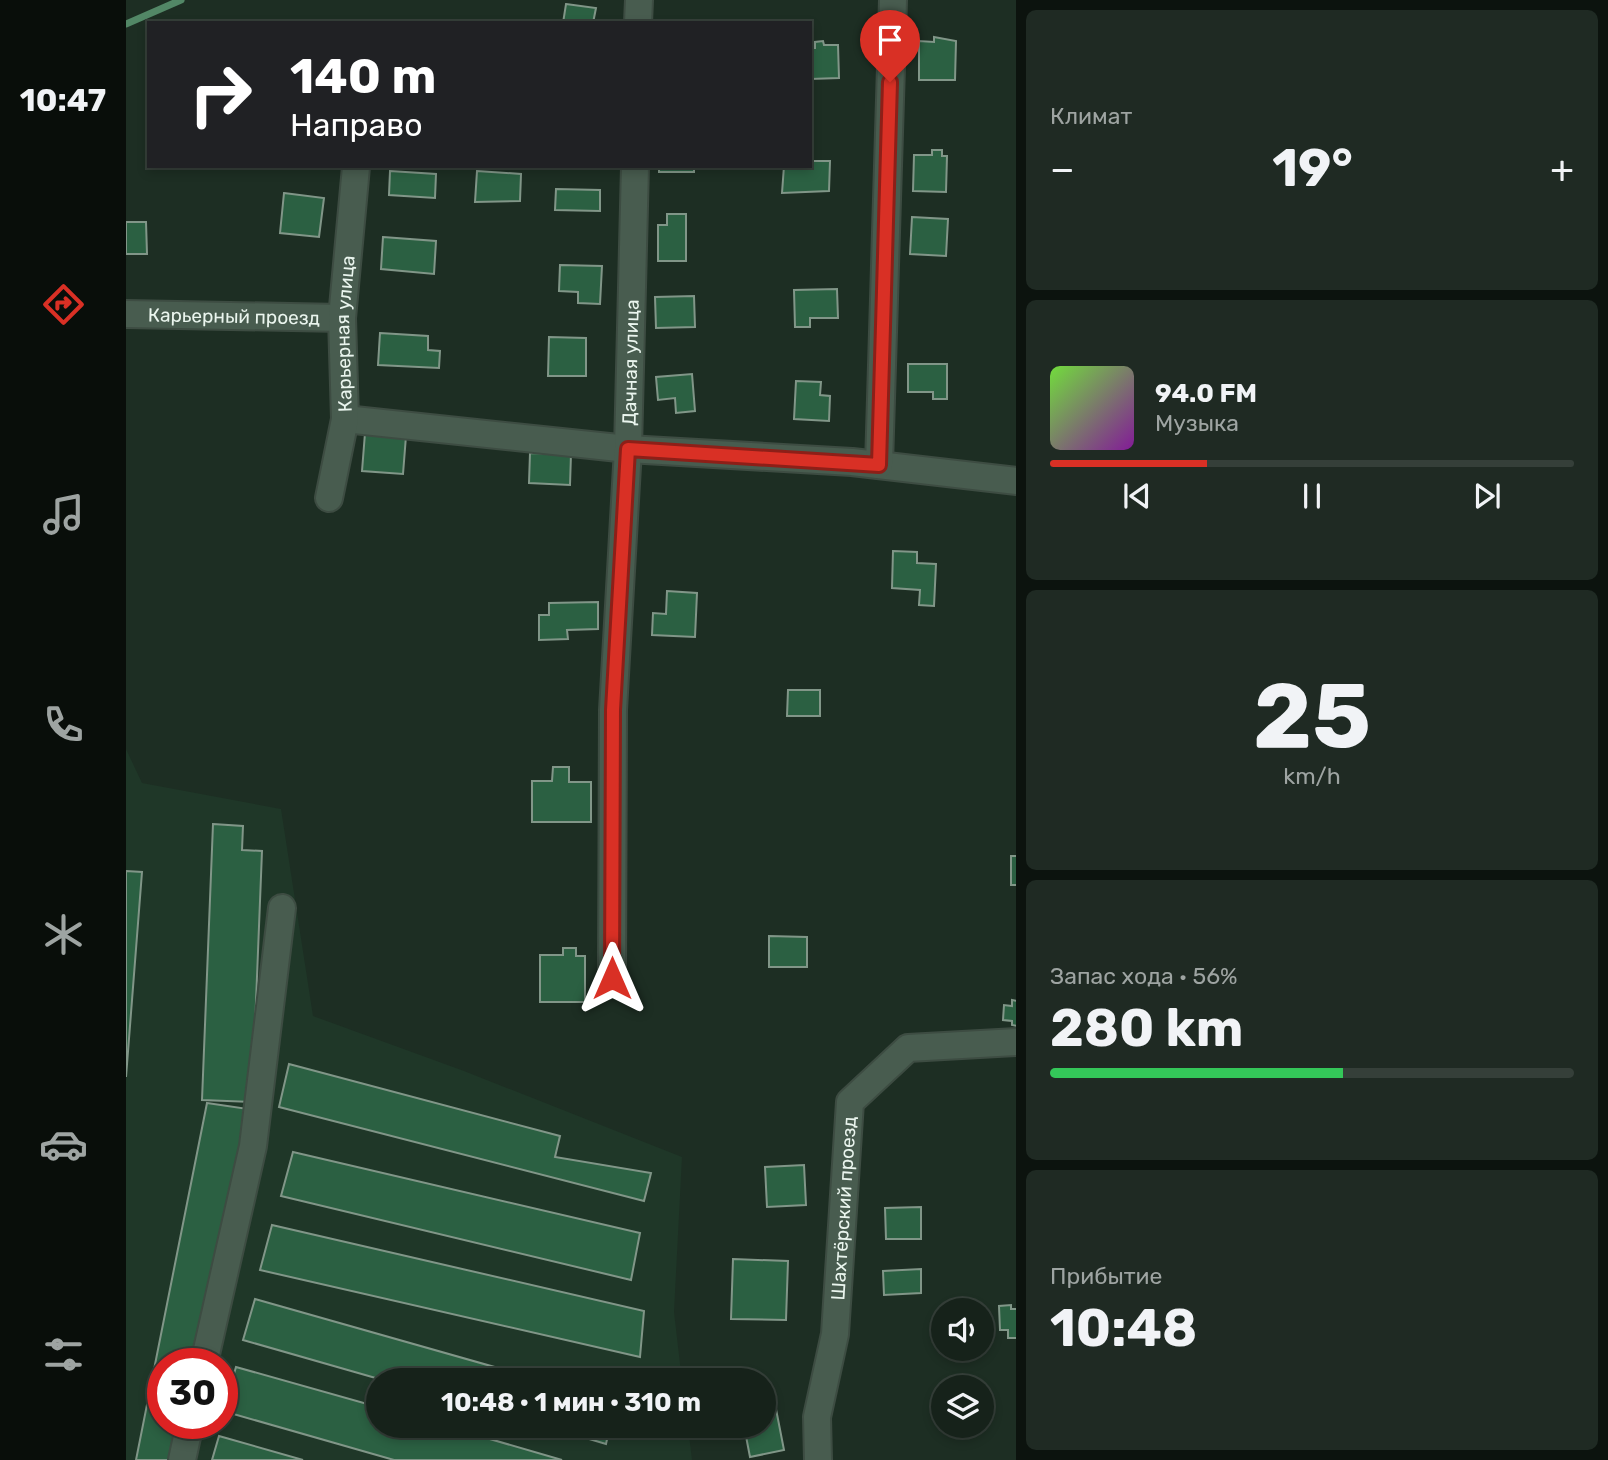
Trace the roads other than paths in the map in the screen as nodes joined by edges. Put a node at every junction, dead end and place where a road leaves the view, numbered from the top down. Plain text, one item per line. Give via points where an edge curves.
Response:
1 (639, 0) edge
2 (892, 0) edge
3 (638, 21) edge
4 (356, 168) edge
5 (635, 168) edge
6 (126, 314) edge
7 (342, 318) junction
8 (345, 419) junction
9 (628, 449) junction
10 (879, 465) junction
11 (1016, 481) edge
12 (329, 498) dead end
13 (282, 908) dead end
14 (612, 978) dead end
15 (1016, 1042) edge
16 (207, 1348) edge
17 (187, 1439) edge
18 (182, 1460) edge
19 (818, 1460) edge

1 - 3 street
2 - 10 street
4 - 7 street, Карьерная улица
5 - 9 street, Дачная улица
6 - 7 street, Карьерный проезд
7 - 8 street, Карьерная улица
8 - 9 street
8 - 12 street, Карьерная улица
9 - 10 street
9 - 14 street, Дачная улица via 613,710
10 - 11 street
13 - 16 street via 253,1146
15 - 19 street, Шахтёрский проезд via 908,1048 849,1102 835,1334 817,1417
17 - 18 street

